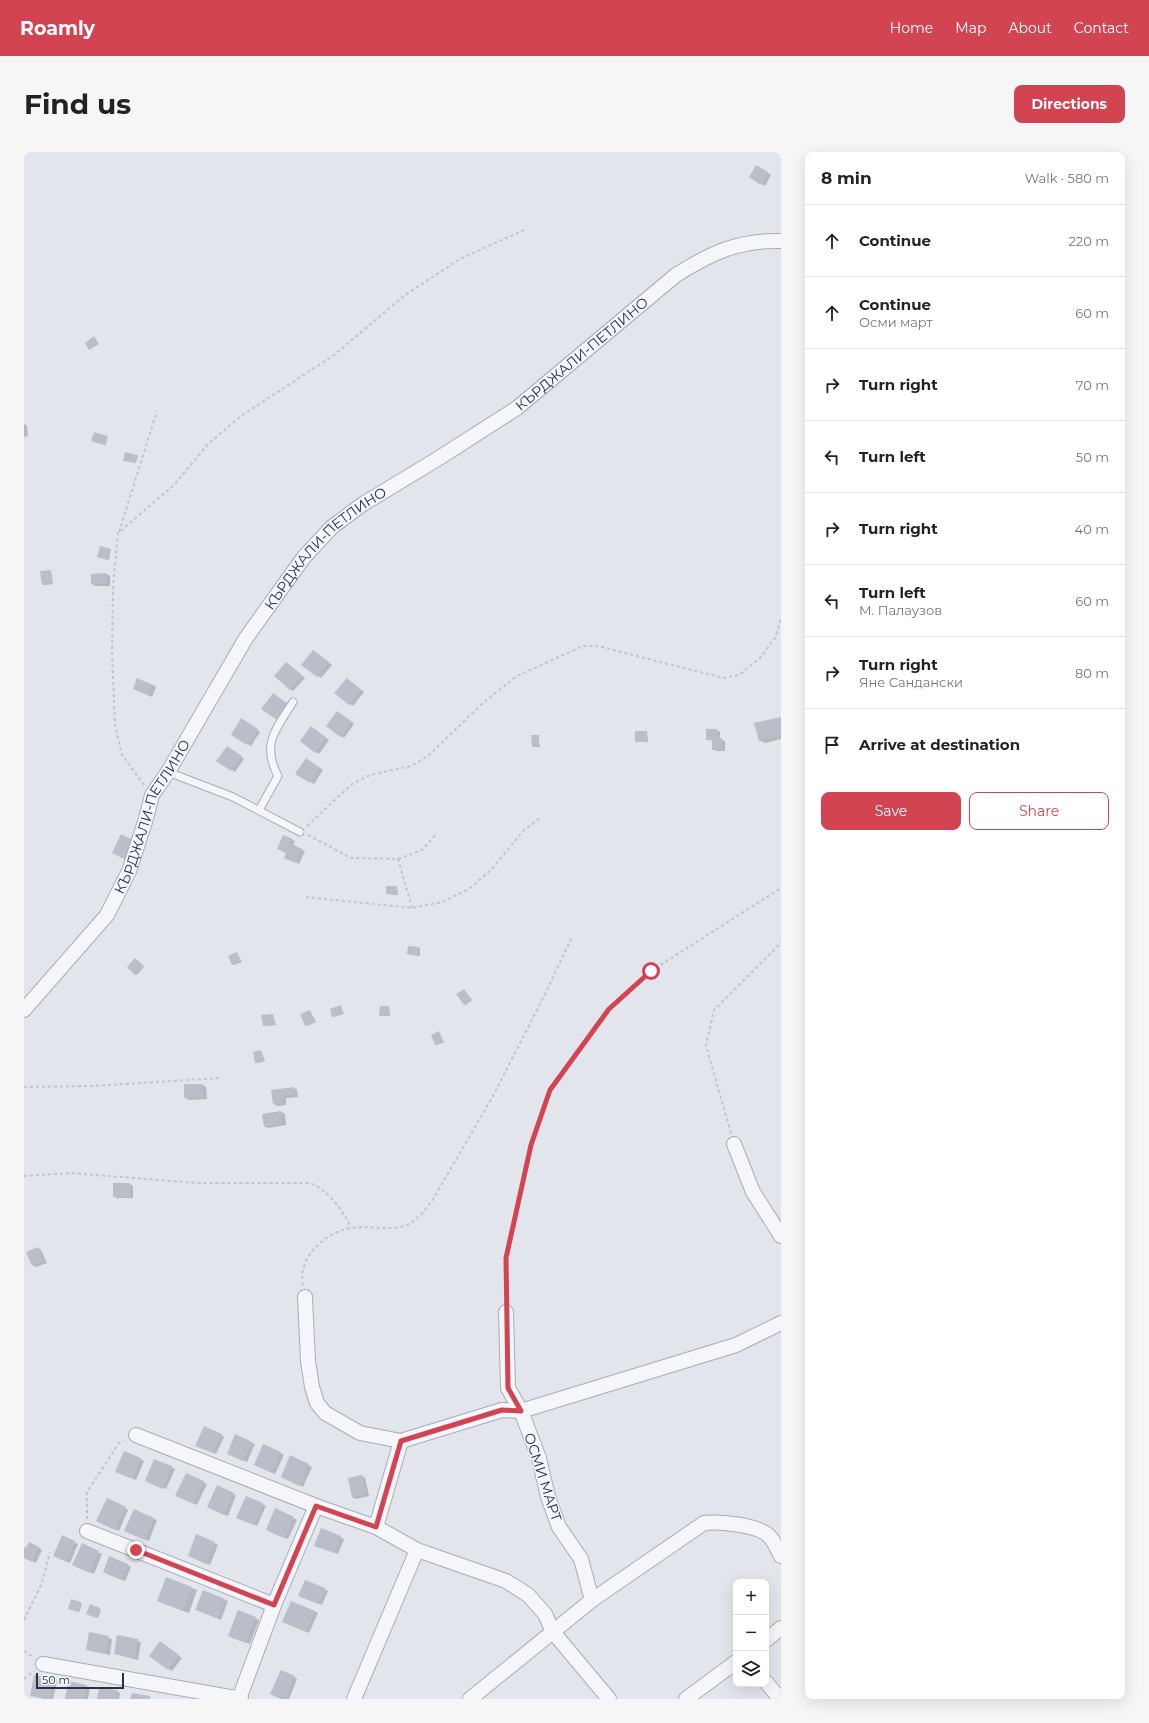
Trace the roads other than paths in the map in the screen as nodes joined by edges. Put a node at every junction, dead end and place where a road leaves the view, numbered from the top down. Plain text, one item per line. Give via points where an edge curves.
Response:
1 (781, 241) edge
2 (293, 702) dead end
3 (168, 772) junction
4 (259, 810) junction
5 (300, 832) road end
6 (24, 1010) edge
7 (734, 1144) road end
8 (781, 1236) edge
9 (305, 1297) road end
10 (506, 1312) road end
11 (781, 1323) edge
12 (521, 1411) junction
13 (136, 1435) road end
14 (401, 1441) junction
15 (316, 1506) junction
16 (376, 1527) junction
17 (87, 1531) road end
18 (417, 1550) junction
19 (781, 1556) edge
20 (592, 1600) junction
21 (274, 1605) junction
22 (781, 1628) edge
23 (553, 1632) junction
24 (769, 1638) edge
25 (43, 1664) dead end
26 (733, 1664) edge
27 (769, 1686) edge
28 (239, 1699) edge
29 (354, 1699) edge
30 (470, 1699) edge
31 (608, 1699) edge
32 (686, 1699) edge
33 (780, 1699) edge

1 - 3 street, КЪРДЖАЛИ-ПЕТЛИНО via 759,241 731,248 703,259 676,276 517,408 363,504 332,527 304,557 246,638
2 - 4 lane via 276,730 269,748 271,764 278,776
3 - 4 lane
3 - 6 street, КЪРДЖАЛИ-ПЕТЛИНО via 152,795 129,871 106,915
4 - 5 lane
7 - 8 street via 753,1192
9 - 14 street via 308,1361 317,1403 325,1413 360,1433
10 - 12 street, ОСМИ МАРТ via 508,1388
11 - 12 street via 736,1345
12 - 14 street via 502,1410
12 - 20 street, ОСМИ МАРТ via 539,1458 558,1527 581,1559
13 - 15 street
14 - 16 street
15 - 16 street
15 - 21 street
16 - 18 street
17 - 21 street
18 - 23 street via 506,1581 528,1595 545,1614
18 - 29 street
19 - 20 street via 772,1539 760,1530 723,1523 704,1523
20 - 23 street
21 - 28 street
22 - 24 street
23 - 30 street
23 - 31 street
25 - 28 street
26 - 32 street
27 - 33 street

